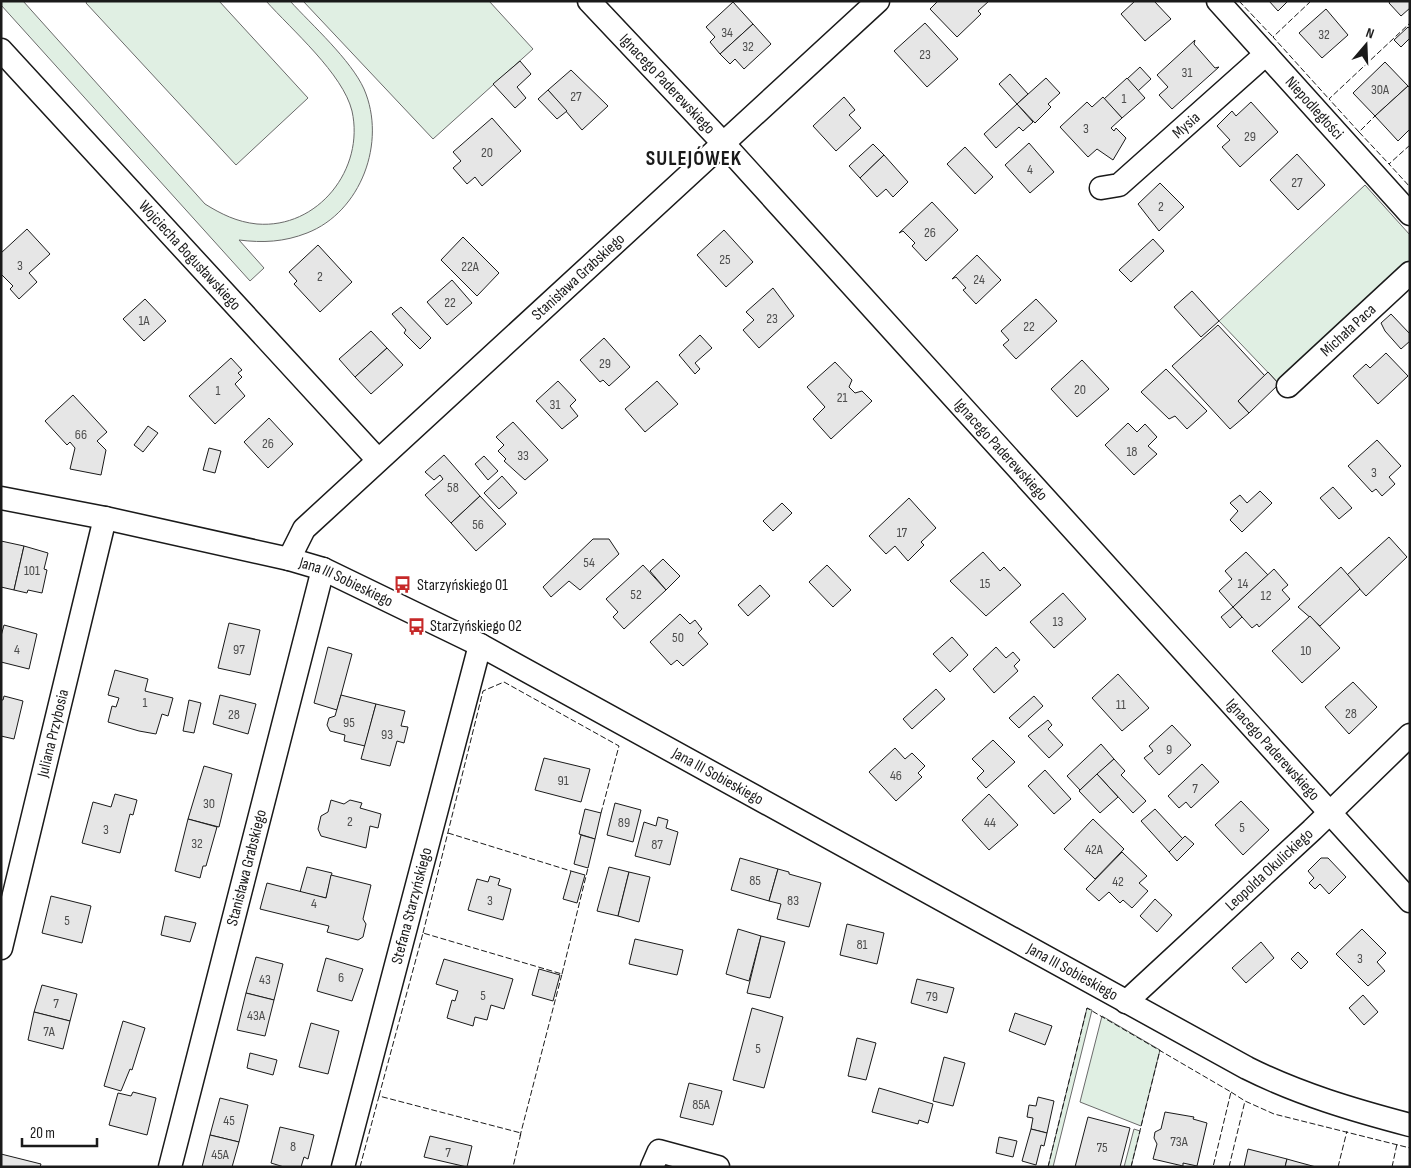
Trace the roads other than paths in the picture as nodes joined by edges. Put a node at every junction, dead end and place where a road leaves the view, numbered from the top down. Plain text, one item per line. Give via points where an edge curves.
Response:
1 (589, 1) edge
2 (878, 1) edge
3 (1218, 1) edge
4 (1, 50) edge
5 (1266, 54) junction
6 (723, 143) junction
7 (1101, 188) dead end
8 (1410, 214) edge
9 (1410, 272) edge
10 (1288, 386) dead end
11 (378, 460) junction
12 (1, 498) edge
13 (105, 518) junction
14 (289, 559) junction
15 (323, 569) junction
16 (480, 645) junction
17 (1410, 735) edge
18 (1330, 810) junction
19 (1410, 901) edge
20 (1, 948) edge
21 (1126, 1002) junction
22 (1410, 1125) edge
23 (656, 1159) edge
24 (170, 1167) edge
25 (343, 1167) edge
26 (718, 1167) edge

1 - 6 street, Ignacego Paderewskiego
2 - 6 street, Stanisława Grabskiego
3 - 5 street, Niepodległości
4 - 11 street, Wojciecha Bogusławskiego
5 - 7 street, Mysia via 1119,185
5 - 8 street, Niepodległości
6 - 11 street, Stanisława Grabskiego
6 - 18 street, Ignacego Paderewskiego
9 - 10 street, Michała Paca
11 - 14 street, Stanisława Grabskiego via 304,529
12 - 13 street, Jana III Sobieskiego
13 - 14 street, Jana III Sobieskiego
13 - 20 street, Juliana Przybosia
14 - 15 street, Jana III Sobieskiego
15 - 16 street, Jana III Sobieskiego
15 - 24 street, Stanisława Grabskiego
16 - 21 street, Jana III Sobieskiego
16 - 25 street, Stefana Starzyńskiego
17 - 18 street, Leopolda Okulickiego
18 - 19 street, Ignacego Paderewskiego
18 - 21 street, Leopolda Okulickiego
21 - 22 street, Jana III Sobieskiego via 1282,1085 1326,1102
23 - 26 street

